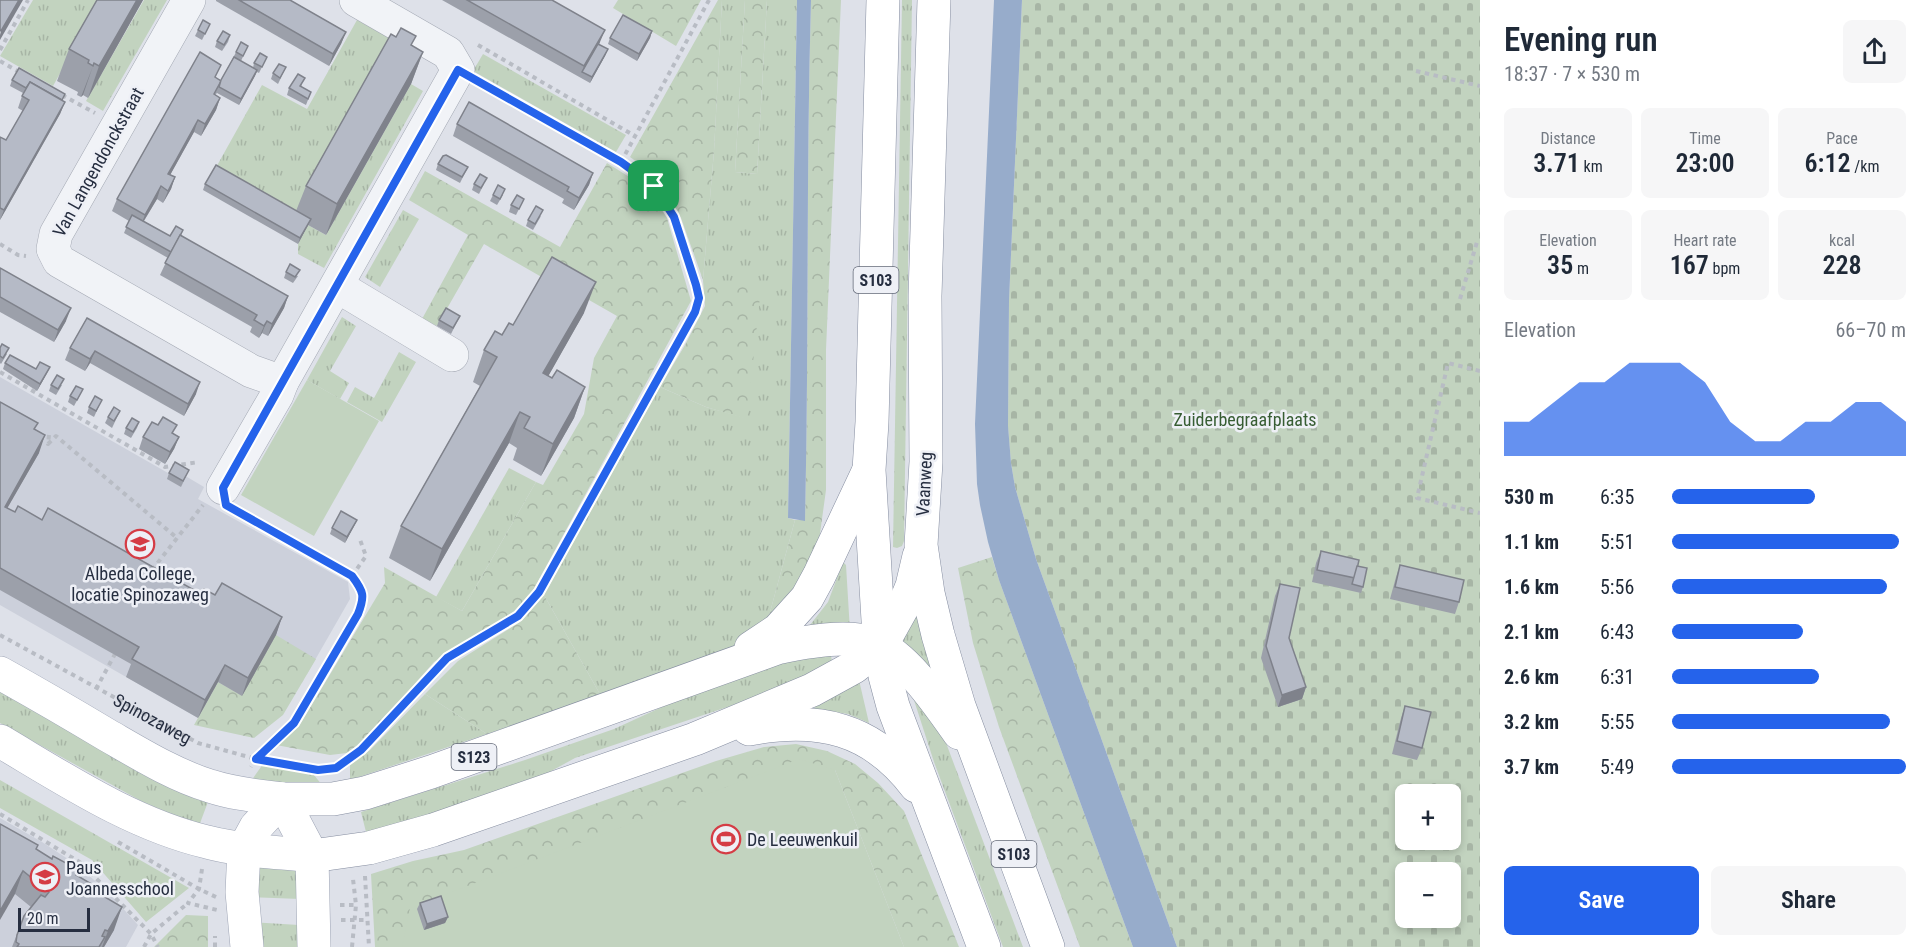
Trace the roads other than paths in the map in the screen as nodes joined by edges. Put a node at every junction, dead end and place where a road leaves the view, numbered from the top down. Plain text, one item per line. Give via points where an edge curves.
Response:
1 (189, 0) edge
2 (356, 0) edge
3 (883, 0) edge
4 (934, 0) edge
5 (403, 12) edge
6 (337, 286) junction
7 (452, 355) dead end
8 (282, 382) junction
9 (869, 470) junction
10 (214, 495) road end
11 (921, 545) junction
12 (881, 646) junction
13 (725, 666) junction
14 (0, 673) edge
15 (694, 740) junction
16 (0, 741) edge
17 (980, 761) junction
18 (282, 799) junction
19 (930, 806) junction
20 (244, 849) junction
21 (312, 856) junction
22 (247, 947) edge
23 (314, 947) edge
24 (984, 947) edge
25 (1048, 947) edge

1 - 8 street, Van Langendonckstraat via 56,234 53,249 59,261 252,371
2 - 5 street
3 - 9 main road, S103
4 - 11 main road, Vaanweg / S103 via 926,296 927,462
5 - 6 street via 458,54
6 - 7 street
6 - 8 street
8 - 10 street
9 - 12 main road, S103
9 - 13 main road via 807,598 778,630
11 - 12 main road via 912,586
11 - 17 main road, Vaanweg / S103 via 938,634
12 - 13 main road, S123 via 860,640 815,641 777,648
12 - 15 main road via 854,667 796,699
12 - 17 main road via 917,677
12 - 19 main road, S103 via 892,706
13 - 18 main road, S123 via 365,793 333,799
14 - 18 main road, Spinozaweg / S123 via 145,757 207,786
15 - 19 main road via 776,724 811,723 849,732 883,751 903,769
15 - 21 main road via 391,843
16 - 20 main road via 142,821 206,842
17 - 25 main road, Vaanweg / S103
18 - 20 main road via 256,827
18 - 21 main road
19 - 24 main road, S103
20 - 21 main road
20 - 22 main road via 242,892
21 - 23 main road

